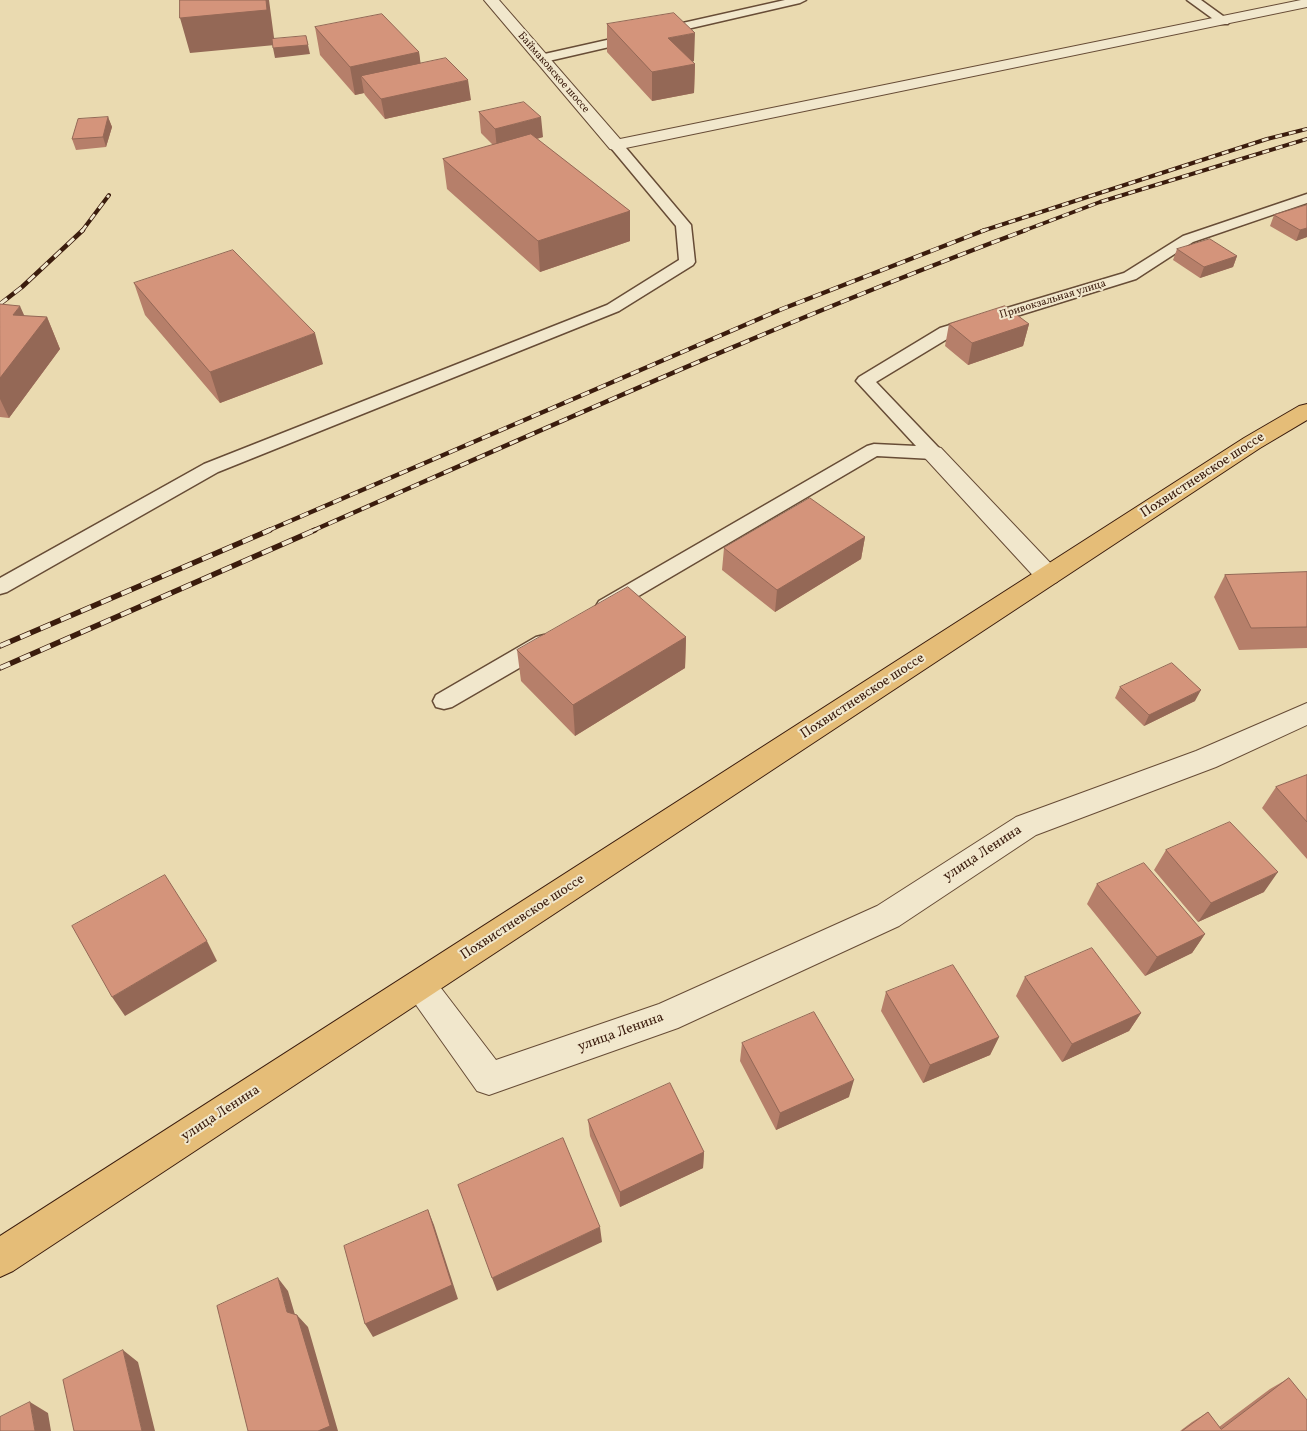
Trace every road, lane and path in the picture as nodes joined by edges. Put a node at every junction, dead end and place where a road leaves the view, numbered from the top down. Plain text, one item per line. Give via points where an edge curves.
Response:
1 (490, 0) edge
2 (800, 0) edge
3 (1193, 0) edge
4 (1307, 3) edge
5 (1224, 21) junction
6 (540, 59) junction
7 (616, 145) junction
8 (1307, 198) edge
9 (1305, 414) edge
10 (932, 453) junction
11 (1048, 576) junction
12 (0, 587) edge
13 (590, 616) edge
14 (564, 631) edge
15 (444, 701) dead end
16 (1307, 713) edge
17 (420, 984) junction
18 (0, 1258) edge

1 - 6 street, Баймаковское шоссе
2 - 6 lane
3 - 5 lane
4 - 5 street
5 - 7 street
6 - 7 street, Баймаковское шоссе
7 - 12 lane via 683,225 687,262 613,308 211,468
8 - 10 lane, Привокзальная улица via 1188,239 1130,276 946,332 865,381
9 - 11 main road, Похвистневское шоссе via 1252,443
10 - 11 street
10 - 13 lane via 874,450
11 - 17 main road, Похвистневское шоссе
14 - 15 lane
16 - 17 street, улица Ленина via 1206,759 1026,826 888,916 666,1017 489,1079
17 - 18 main road, улица Ленина

